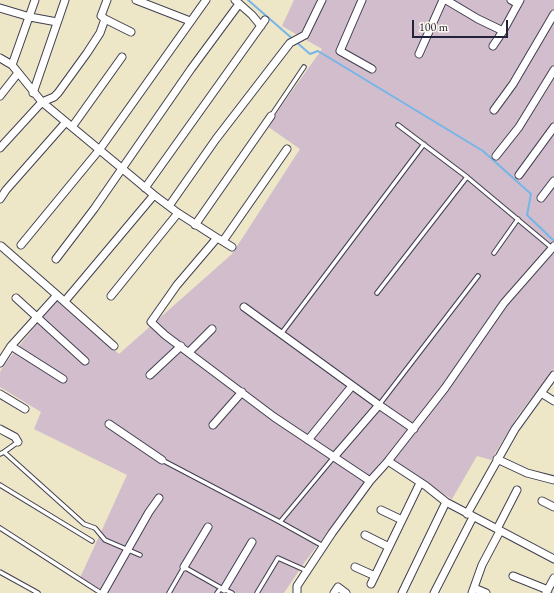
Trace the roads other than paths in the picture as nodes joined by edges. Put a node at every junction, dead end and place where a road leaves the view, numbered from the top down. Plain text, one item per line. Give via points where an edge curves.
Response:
1 (36, 0) edge
2 (65, 0) edge
3 (107, 0) edge
4 (136, 0) edge
5 (206, 0) edge
6 (322, 0) edge
7 (362, 0) edge
8 (444, 0) edge
9 (511, 0) edge
10 (237, 2) edge
11 (519, 2) edge
12 (0, 8) edge
13 (554, 14) edge
14 (30, 17) junction
15 (105, 19) junction
16 (57, 22) junction
17 (190, 22) junction
18 (503, 30) junction
19 (131, 32) dead end
20 (493, 46) dead end
21 (419, 54) dead end
22 (122, 57) dead end
23 (0, 58) edge
24 (12, 65) junction
25 (304, 67) dead end
26 (372, 70) dead end
27 (554, 70) edge
28 (18, 73) junction
29 (33, 93) junction
30 (0, 96) edge
31 (42, 102) junction
32 (494, 110) dead end
33 (271, 116) joint
34 (66, 122) junction
35 (398, 125) dead end
36 (72, 127) junction
37 (554, 127) edge
38 (424, 144) junction
39 (0, 148) edge
40 (287, 148) dead end
41 (100, 149) junction
42 (496, 156) dead end
43 (122, 168) junction
44 (518, 175) dead end
45 (467, 177) junction
46 (554, 181) edge
47 (145, 188) junction
48 (154, 195) junction
49 (0, 198) edge
50 (541, 198) dead end
51 (169, 206) junction
52 (178, 213) junction
53 (518, 219) junction
54 (195, 225) junction
55 (220, 240) junction
56 (20, 245) dead end
57 (1, 246) edge
58 (232, 246) dead end
59 (553, 248) edge
60 (494, 253) dead end
61 (56, 259) dead end
62 (478, 276) dead end
63 (378, 293) dead end
64 (58, 295) junction
65 (111, 296) dead end
66 (16, 298) dead end
67 (65, 301) junction
68 (244, 307) dead end
69 (38, 317) junction
70 (212, 329) dead end
71 (281, 334) junction
72 (11, 346) junction
73 (114, 346) dead end
74 (181, 346) junction
75 (190, 352) junction
76 (85, 361) dead end
77 (0, 363) edge
78 (150, 375) dead end
79 (554, 375) edge
80 (63, 378) dead end
81 (352, 386) junction
82 (242, 392) junction
83 (541, 393) junction
84 (0, 394) edge
85 (554, 401) edge
86 (379, 406) junction
87 (25, 409) dead end
88 (109, 424) dead end
89 (213, 425) dead end
90 (0, 429) edge
91 (414, 429) junction
92 (308, 440) junction
93 (18, 442) joint
94 (2, 453) edge
95 (334, 457) junction
96 (497, 458) junction
97 (162, 460) joint
98 (388, 461) junction
99 (554, 480) edge
100 (370, 481) junction
101 (420, 483) junction
102 (0, 485) edge
103 (517, 490) dead end
104 (159, 498) dead end
105 (446, 502) junction
106 (542, 502) dead end
107 (554, 507) edge
108 (381, 510) dead end
109 (470, 515) junction
110 (402, 520) junction
111 (280, 522) junction
112 (208, 527) dead end
113 (0, 528) edge
114 (498, 530) junction
115 (365, 535) dead end
116 (92, 541) dead end
117 (252, 542) dead end
118 (324, 546) junction
119 (389, 547) junction
120 (128, 550) junction
121 (140, 555) dead end
122 (554, 559) edge
123 (184, 567) junction
124 (355, 567) dead end
125 (307, 570) junction
126 (0, 572) edge
127 (375, 576) junction
128 (513, 576) dead end
129 (554, 578) edge
130 (371, 584) dead end
131 (221, 590) edge
132 (473, 590) edge
133 (547, 592) edge
134 (38, 593) edge
135 (102, 593) edge
136 (169, 593) edge
137 (232, 593) edge
138 (257, 593) edge
139 (296, 593) edge
140 (334, 593) edge
141 (346, 593) edge
142 (402, 593) edge
143 (434, 593) edge
144 (486, 593) edge

1 - 14 street
2 - 16 street
3 - 15 street via 101,16
4 - 17 street
5 - 17 street
6 - 51 street via 305,35 294,40 216,139
7 - 26 street via 340,51
8 - 18 street
8 - 21 street
9 - 11 street
10 - 43 street
10 - 47 street via 263,23
11 - 18 street
12 - 14 street
13 - 32 street via 513,84
14 - 16 street
14 - 24 street
15 - 19 street
15 - 31 street via 100,33 58,94
16 - 29 street
17 - 41 street
18 - 20 street
22 - 36 street
23 - 24 street
24 - 28 street
25 - 33 lane
27 - 42 street via 519,127
28 - 29 street
28 - 30 street
29 - 31 street
31 - 34 street
31 - 39 street
33 - 54 street
34 - 36 street
34 - 49 street
35 - 38 lane
36 - 41 street
37 - 44 street
38 - 45 lane
38 - 71 lane
40 - 55 street
41 - 43 street
41 - 56 street
43 - 47 street
43 - 61 street
45 - 53 lane
45 - 63 lane
46 - 50 street
47 - 48 street
48 - 51 street
48 - 67 street
51 - 52 street
52 - 54 street
52 - 65 street
53 - 59 lane
53 - 60 lane
54 - 55 street
55 - 58 street
55 - 74 street via 177,285 151,322
57 - 64 street
59 - 91 street via 504,303 446,388
62 - 86 lane
64 - 67 street
64 - 69 street
66 - 69 street
67 - 73 street
68 - 71 street
69 - 72 street
69 - 76 street
70 - 75 street
71 - 81 street
72 - 77 street
72 - 80 street
74 - 75 street
74 - 78 street
75 - 82 street
79 - 83 street
81 - 86 street
81 - 92 street
82 - 89 street
82 - 92 street
83 - 85 street
83 - 96 street
84 - 87 street
86 - 91 street
86 - 95 street
88 - 97 street
90 - 93 street
91 - 98 street
92 - 95 street
93 - 94 lane
94 - 120 lane via 84,524 95,528 105,540
95 - 100 street
95 - 111 lane
96 - 99 street via 527,473
96 - 109 street
97 - 111 lane
98 - 100 street
98 - 101 street
100 - 118 street
101 - 105 street
101 - 110 street
102 - 116 lane
103 - 114 street
104 - 120 street
105 - 109 street
105 - 142 street
106 - 107 street
108 - 110 street
109 - 114 street
109 - 143 street
110 - 119 street
111 - 118 lane
112 - 123 street
113 - 135 lane
114 - 122 street
114 - 132 street
115 - 119 street
117 - 131 street
118 - 125 street
119 - 127 street
120 - 121 lane
120 - 135 street
123 - 131 lane
123 - 136 lane
124 - 127 street
125 - 138 lane via 278,558
125 - 139 street via 297,586
126 - 134 lane
127 - 130 street
128 - 133 street
129 - 133 street
131 - 137 lane
132 - 144 street
140 - 141 street via 338,588

